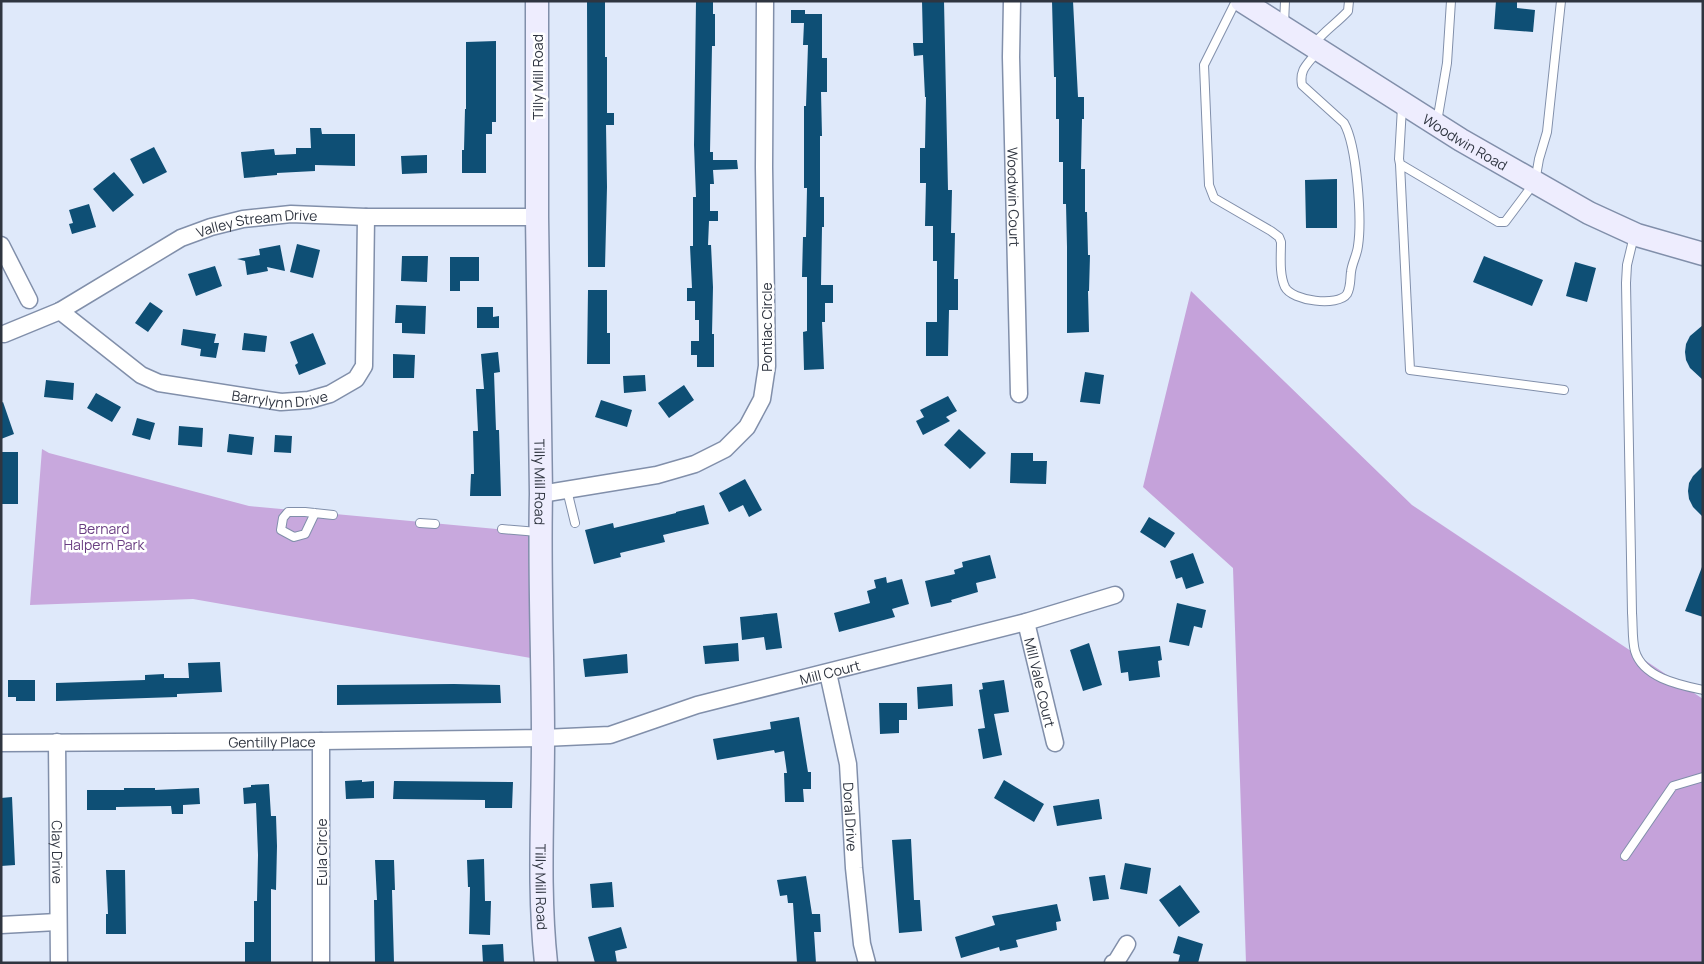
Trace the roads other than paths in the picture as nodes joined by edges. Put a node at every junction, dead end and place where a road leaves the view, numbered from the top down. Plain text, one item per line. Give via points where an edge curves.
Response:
1 (538, 1) edge
2 (765, 1) edge
3 (1012, 1) edge
4 (1236, 1) edge
5 (1242, 1) edge
6 (1285, 1) edge
7 (1348, 1) edge
8 (1451, 1) edge
9 (1561, 1) edge
10 (1284, 27) junction
11 (1316, 48) junction
12 (1402, 103) junction
13 (1436, 124) junction
14 (1400, 164) junction
15 (1535, 182) junction
16 (366, 217) junction
17 (537, 217) junction
18 (1634, 234) junction
19 (1, 245) edge
20 (1703, 254) edge
21 (29, 300) dead end
22 (60, 311) junction
23 (4, 334) dead end
24 (1564, 390) dead end
25 (1019, 394) dead end
26 (567, 490) junction
27 (541, 494) junction
28 (315, 513) junction
29 (333, 515) dead end
30 (420, 523) dead end
31 (575, 523) dead end
32 (435, 524) dead end
33 (502, 529) dead end
34 (540, 532) junction
35 (1115, 595) dead end
36 (1026, 622) junction
37 (828, 673) junction
38 (1703, 690) edge
39 (543, 738) junction
40 (321, 741) junction
41 (57, 742) junction
42 (1, 743) edge
43 (1055, 743) dead end
44 (1703, 777) edge
45 (1625, 856) dead end
46 (58, 922) junction
47 (1, 924) edge
48 (1127, 944) dead end
49 (59, 963) edge
50 (321, 963) edge
51 (546, 963) edge
52 (867, 963) edge
53 (1113, 963) edge

1 - 17 street, Tilly Mill Road
2 - 26 street, Pontiac Circle via 767,366 762,399 747,427 725,449 695,464 657,475
3 - 25 street, Woodwin Court
4 - 11 lane via 1204,65 1209,185 1214,198 1279,237 1283,280 1292,295 1331,301 1341,300 1349,288 1358,245 1358,203 1353,147 1347,129 1302,85 1303,70
5 - 10 street, Woodwin Road
6 - 10 lane
7 - 11 lane via 1348,11 1323,33
8 - 13 lane via 1447,64
9 - 15 lane via 1547,132
10 - 11 street, Woodwin Road
11 - 12 street, Woodwin Road
12 - 13 street, Woodwin Road
12 - 14 lane
13 - 15 street, Woodwin Road
14 - 15 lane via 1498,222 1505,222
14 - 24 lane via 1410,370
15 - 18 street, Woodwin Road
16 - 17 street, Valley Stream Drive
16 - 22 street, Valley Stream Drive via 291,214 243,219 211,227 181,238
16 - 22 street, Barrylynn Drive via 364,366 356,379 330,394 281,402 159,383 141,375
17 - 27 street, Tilly Mill Road
18 - 20 street, Woodwin Road
18 - 38 lane via 1626,283 1635,649 1637,657 1661,679
19 - 21 street
22 - 23 street, Valley Stream Drive
26 - 27 street, Pontiac Circle
26 - 31 lane
27 - 34 street, Tilly Mill Road
28 - 28 lane via 288,512 281,530 294,537 305,534
28 - 29 lane
30 - 32 lane
33 - 34 lane
34 - 39 street, Tilly Mill Road
35 - 36 street, Mill Court
36 - 37 street, Mill Court
36 - 43 street, Mill Vale Court
37 - 39 street, Mill Court via 697,705 610,735
37 - 52 street, Doral Drive via 848,764 854,868
39 - 40 street, Gentilly Place
39 - 51 street, Tilly Mill Road via 542,874
40 - 41 street, Gentilly Place
40 - 50 street, Eula Circle
41 - 42 street, Gentilly Place
41 - 46 street, Clay Drive
44 - 45 lane via 1673,786
46 - 47 street
46 - 49 street, Clay Drive
48 - 53 street

